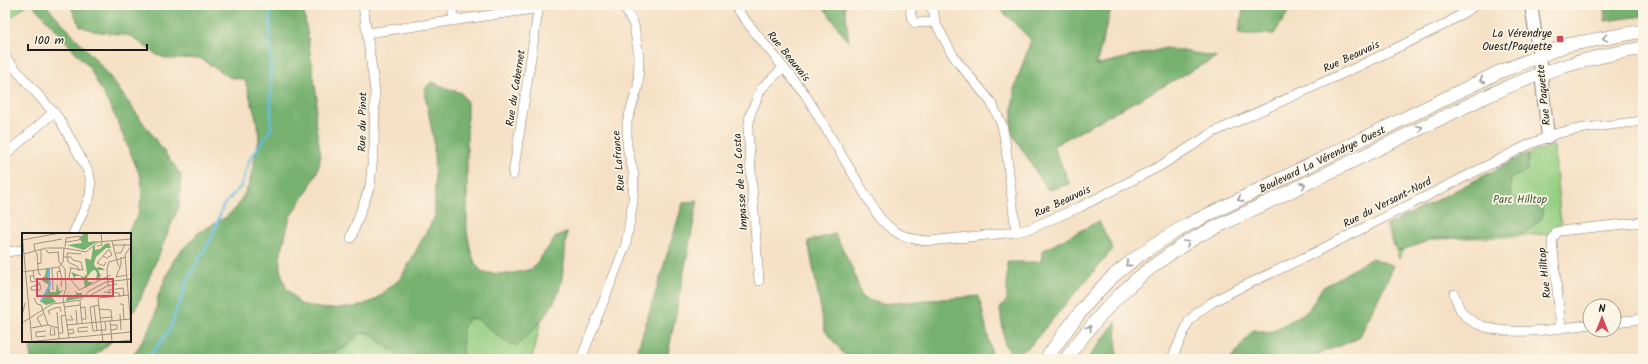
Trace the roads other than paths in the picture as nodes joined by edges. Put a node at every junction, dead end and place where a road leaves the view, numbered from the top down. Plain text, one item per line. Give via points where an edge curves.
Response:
1 (363, 5) edge
2 (452, 5) edge
3 (623, 5) edge
4 (733, 5) edge
5 (913, 5) edge
6 (930, 5) edge
7 (1476, 5) edge
8 (1531, 5) edge
9 (540, 6) edge
10 (454, 21) junction
11 (935, 22) junction
12 (1643, 31) edge
13 (368, 33) junction
14 (1643, 48) edge
15 (1539, 56) junction
16 (5, 57) edge
17 (783, 68) junction
18 (1540, 74) junction
19 (54, 112) junction
20 (1643, 121) edge
21 (1548, 137) junction
22 (5, 155) edge
23 (513, 175) dead end
24 (1643, 222) edge
25 (1016, 232) junction
26 (73, 233) edge
27 (351, 238) dead end
28 (22, 250) edge
29 (5, 252) edge
30 (759, 281) dead end
31 (1454, 294) dead end
32 (1643, 319) edge
33 (1622, 321) edge
34 (1582, 325) edge
35 (1561, 328) junction
36 (1173, 356) dead end
37 (581, 359) edge
38 (1046, 359) edge
39 (1066, 359) edge

1 - 13 street, Rue du Pinot
2 - 10 street
3 - 37 street, Rue Lafrance via 634,25 639,57 638,87 627,122 627,146 634,175 633,201 626,244
4 - 17 street, Rue Beauvais
5 - 11 street via 910,14 915,23
6 - 11 street
7 - 25 street, Rue Beauvais via 1444,25 1214,132 1160,166 1080,207
8 - 15 street, Rue Paquette
9 - 10 street
9 - 23 street, Rue du Cabernet
10 - 13 street
11 - 25 street via 957,61 991,102 1002,125
12 -> 15 main road, Boulevard La Vérendrye Ouest via 1567,46
13 - 27 street, Rue du Pinot via 375,91 374,146 370,186
14 - 18 main road, Boulevard La Vérendrye Ouest via 1593,57
15 - 18 street, Rue Paquette
15 -> 38 main road, Boulevard La Vérendrye Ouest via 1471,85 1161,240 1107,282 1078,315
16 - 19 street
17 - 25 street, Rue Beauvais via 805,94 877,214 894,232 916,240 930,241
17 - 30 street, Impasse de La Costa via 761,89 750,115 748,131
18 - 21 street, Rue Paquette
39 -> 18 main road, Boulevard La Vérendrye Ouest via 1090,326 1122,292 1178,248 1485,97
19 - 22 street
19 - 26 street via 91,179 90,196
20 - 21 street, Rue du Versant-Nord via 1585,128
21 - 36 street, Rue du Versant-Nord via 1520,148 1211,303 1189,321
24 - 35 street, Rue Hilltop via 1560,231 1554,235 1552,240
28 - 29 street
31 - 35 street via 1461,310 1483,326 1520,332
32 - 33 street
34 - 35 street

